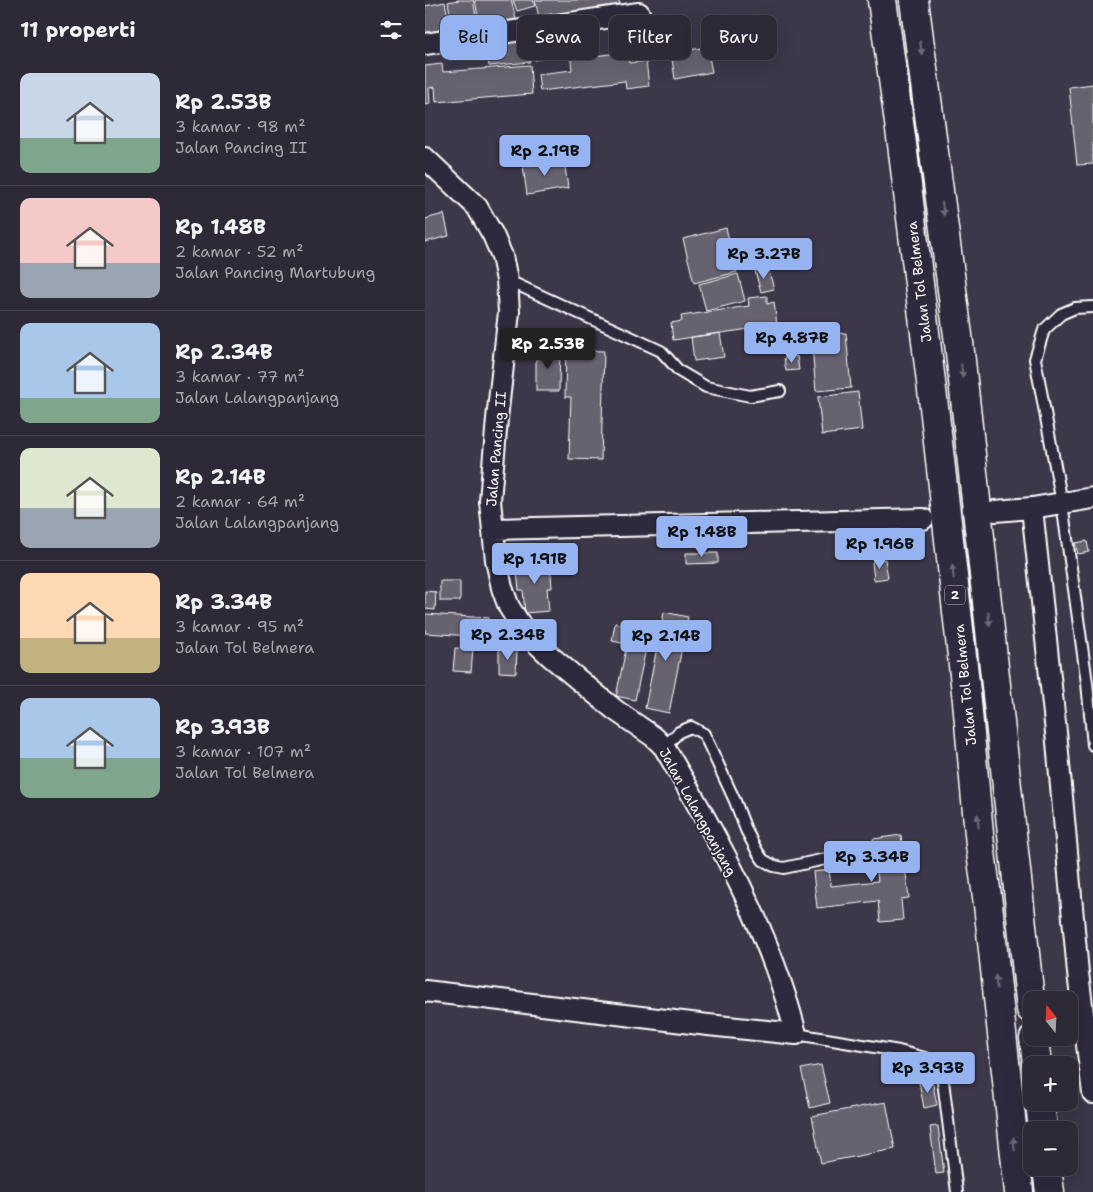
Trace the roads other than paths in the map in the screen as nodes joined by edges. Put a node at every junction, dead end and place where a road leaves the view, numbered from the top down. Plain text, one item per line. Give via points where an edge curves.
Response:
1 (881, 0) edge
2 (914, 0) edge
3 (639, 13) dead end
4 (425, 44) edge
5 (425, 158) edge
6 (507, 280) junction
7 (1093, 307) edge
8 (780, 391) dead end
9 (1093, 498) edge
10 (1062, 503) junction
11 (1032, 508) junction
12 (995, 511) dead end
13 (923, 519) dead end
14 (493, 528) junction
15 (1093, 745) edge
16 (664, 747) junction
17 (853, 852) dead end
18 (425, 991) edge
19 (1029, 991) edge
20 (796, 1034) junction
21 (1093, 1093) edge
22 (1048, 1176) edge
23 (957, 1192) edge
24 (1019, 1192) edge
25 (1050, 1192) edge

24 -> 1 highway, Jalan Tol Belmera / 2 via 935,415
2 -> 19 highway, 2 via 959,343
3 - 4 street
5 - 6 street, Jalan Pancing II via 477,207 502,256
6 - 8 lane via 661,351 679,371 706,387 750,396
6 - 14 street, Jalan Pancing II via 509,312 490,501
7 - 10 lane via 1075,308 1061,314 1044,330 1035,360
9 - 10 street
10 - 11 street
10 - 15 lane
11 - 12 street
11 - 21 street
13 - 14 street
14 - 16 street, Jalan Lalangpanjang via 502,588 509,608 526,633 564,668
16 - 17 lane via 679,732 691,727 704,734 746,830 763,860 785,868
16 - 20 street, Jalan Lalangpanjang via 718,843 758,927 781,983
18 - 20 street
20 - 23 lane via 899,1051 925,1058 937,1067 943,1081
22 - 25 highway

